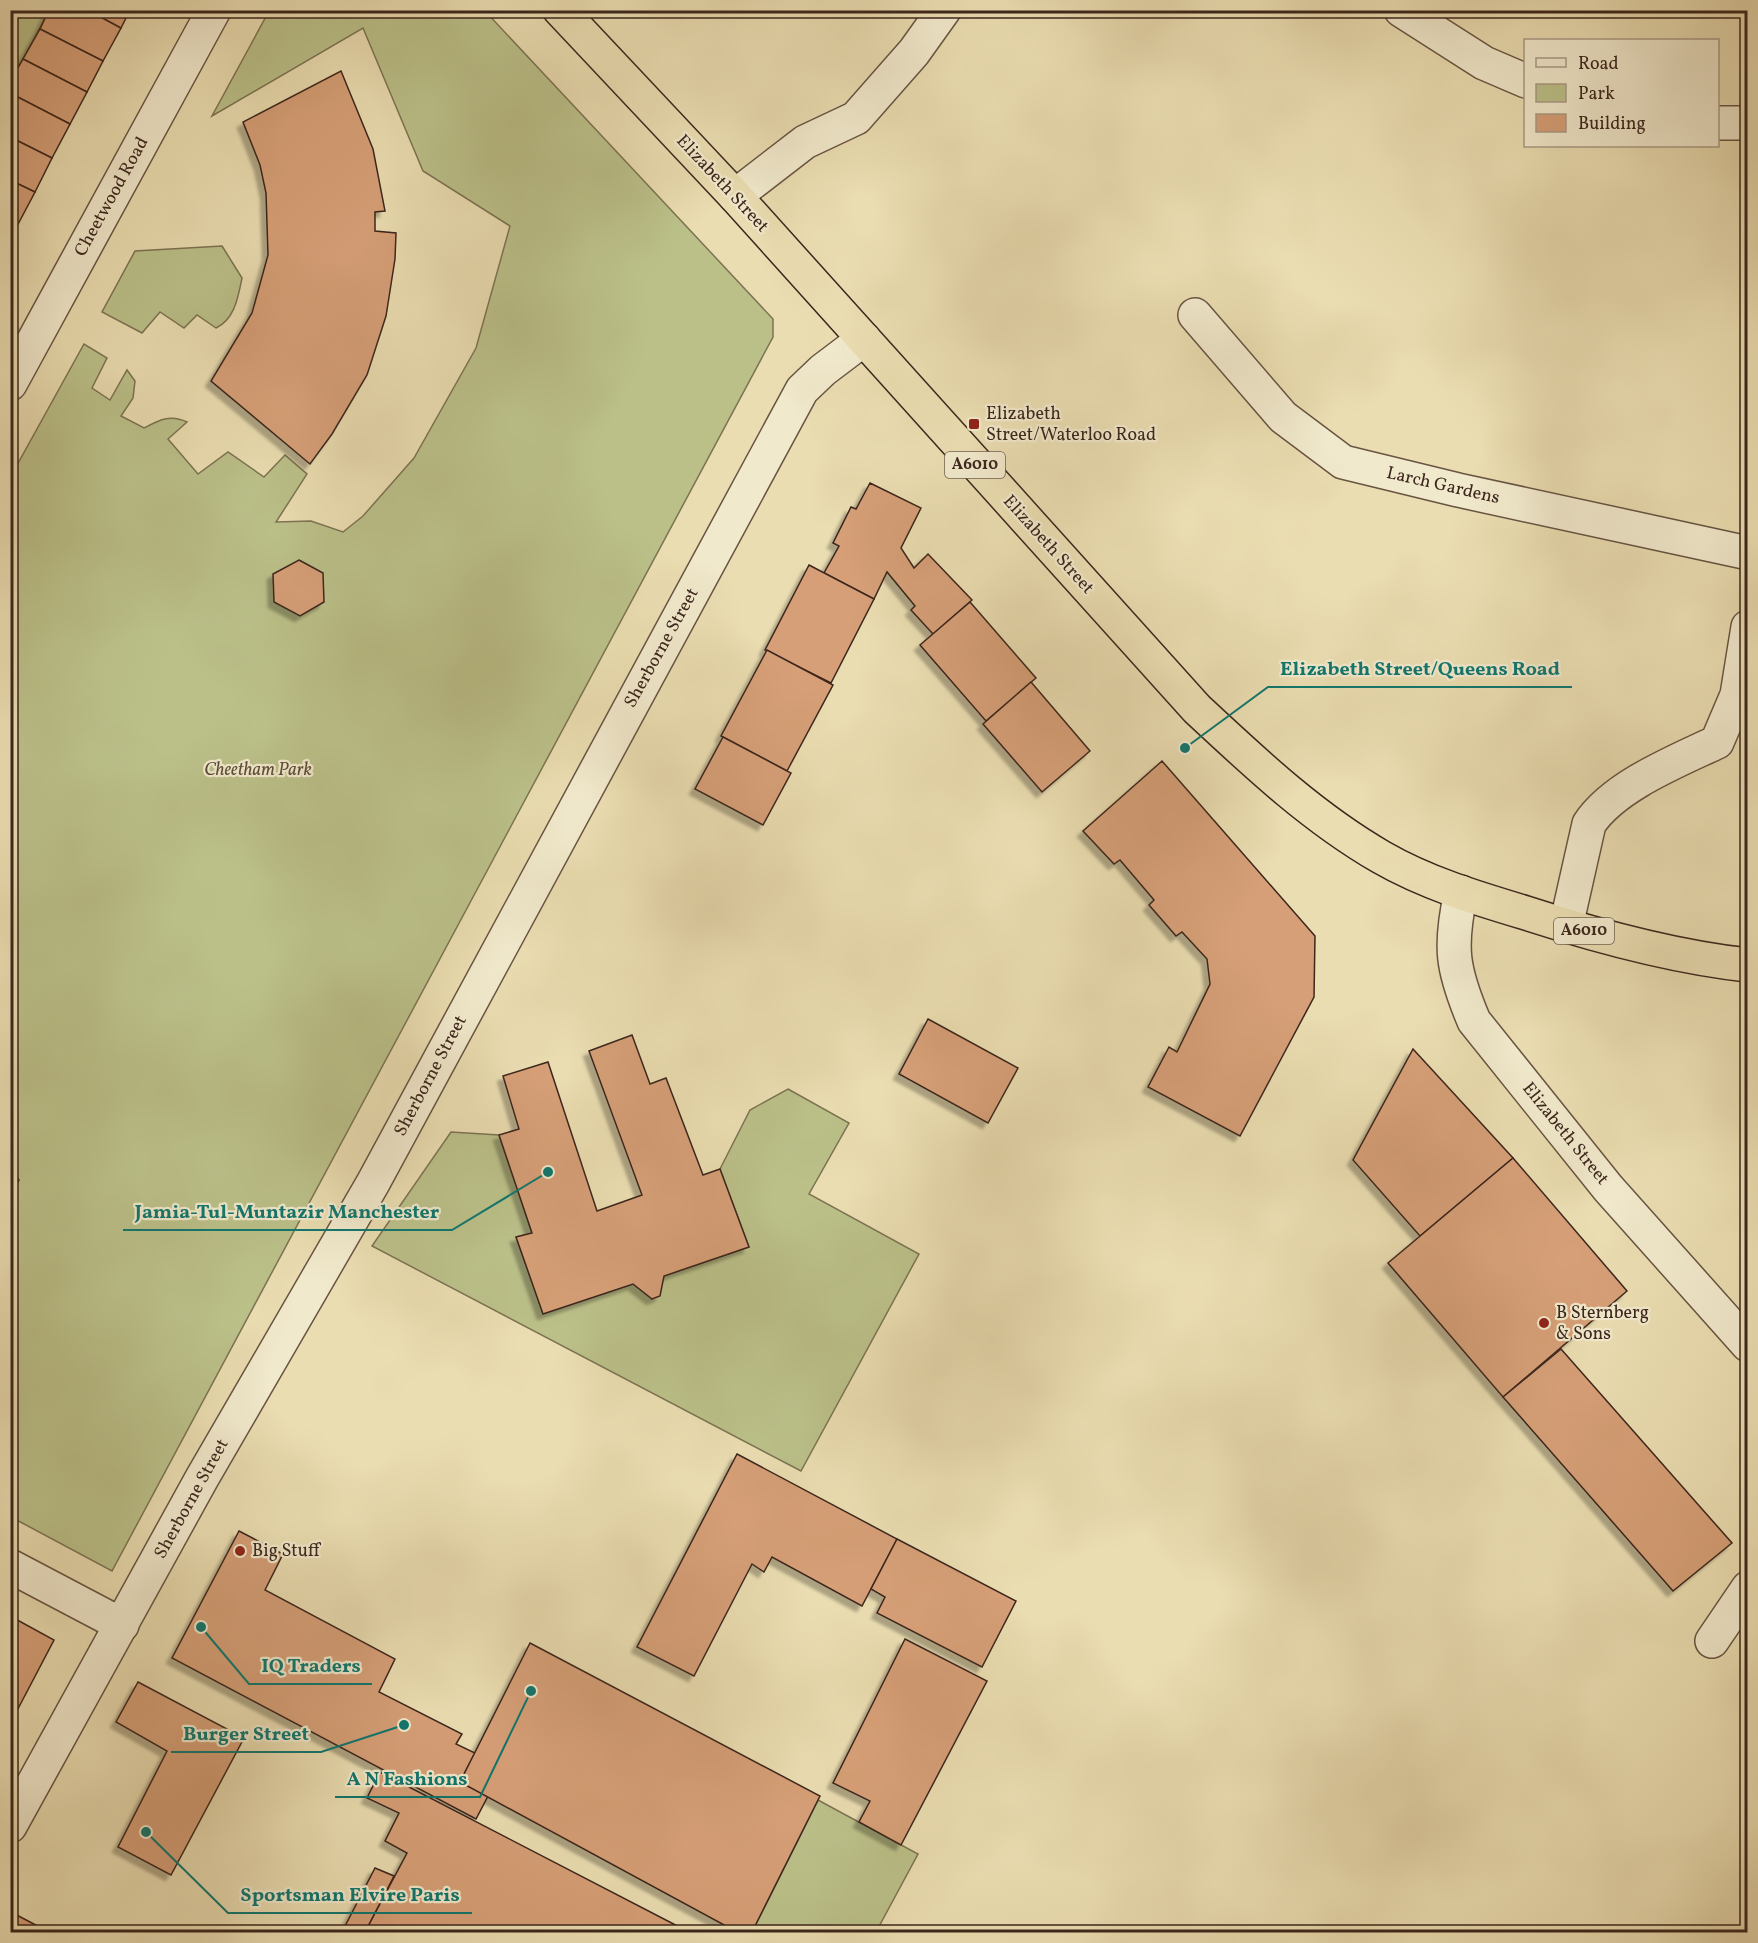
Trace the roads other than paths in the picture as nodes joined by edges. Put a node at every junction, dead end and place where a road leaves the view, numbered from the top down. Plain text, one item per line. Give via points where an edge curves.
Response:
1 (214, 10) edge
2 (560, 10) edge
3 (944, 10) edge
4 (1401, 10) edge
5 (1524, 80) edge
6 (1719, 123) edge
7 (1748, 123) edge
8 (735, 196) junction
9 (1195, 315) dead end
10 (864, 339) junction
11 (10, 384) edge
12 (1748, 553) edge
13 (1748, 627) edge
14 (1461, 892) junction
15 (1566, 926) junction
16 (1748, 965) edge
17 (1748, 1345) edge
18 (10, 1566) edge
19 (1748, 1588) edge
20 (122, 1625) junction
21 (1712, 1641) dead end
22 (10, 1826) edge

1 - 11 street, Cheetwood Road
2 - 8 highway, Elizabeth Street / A6010
3 - 8 street via 914,52 856,118 805,142
4 - 5 street via 1484,63
6 - 7 street
8 - 10 highway, Elizabeth Street / A6010
9 - 12 street, Larch Gardens via 1283,417 1343,462
10 - 14 highway, Elizabeth Street / A6010 via 1197,709 1280,786 1382,857 1424,879
10 - 20 street, Sherborne Street via 802,390 374,1183 202,1478
13 - 15 street via 1737,695 1717,741 1676,761 1598,810 1589,824
14 - 15 highway, A6010
14 - 17 street, Elizabeth Street via 1453,931 1453,957 1461,992 1474,1022 1608,1188
15 - 16 highway, A6010
18 - 20 street
19 - 21 street
20 - 22 street, Sherborne Street

